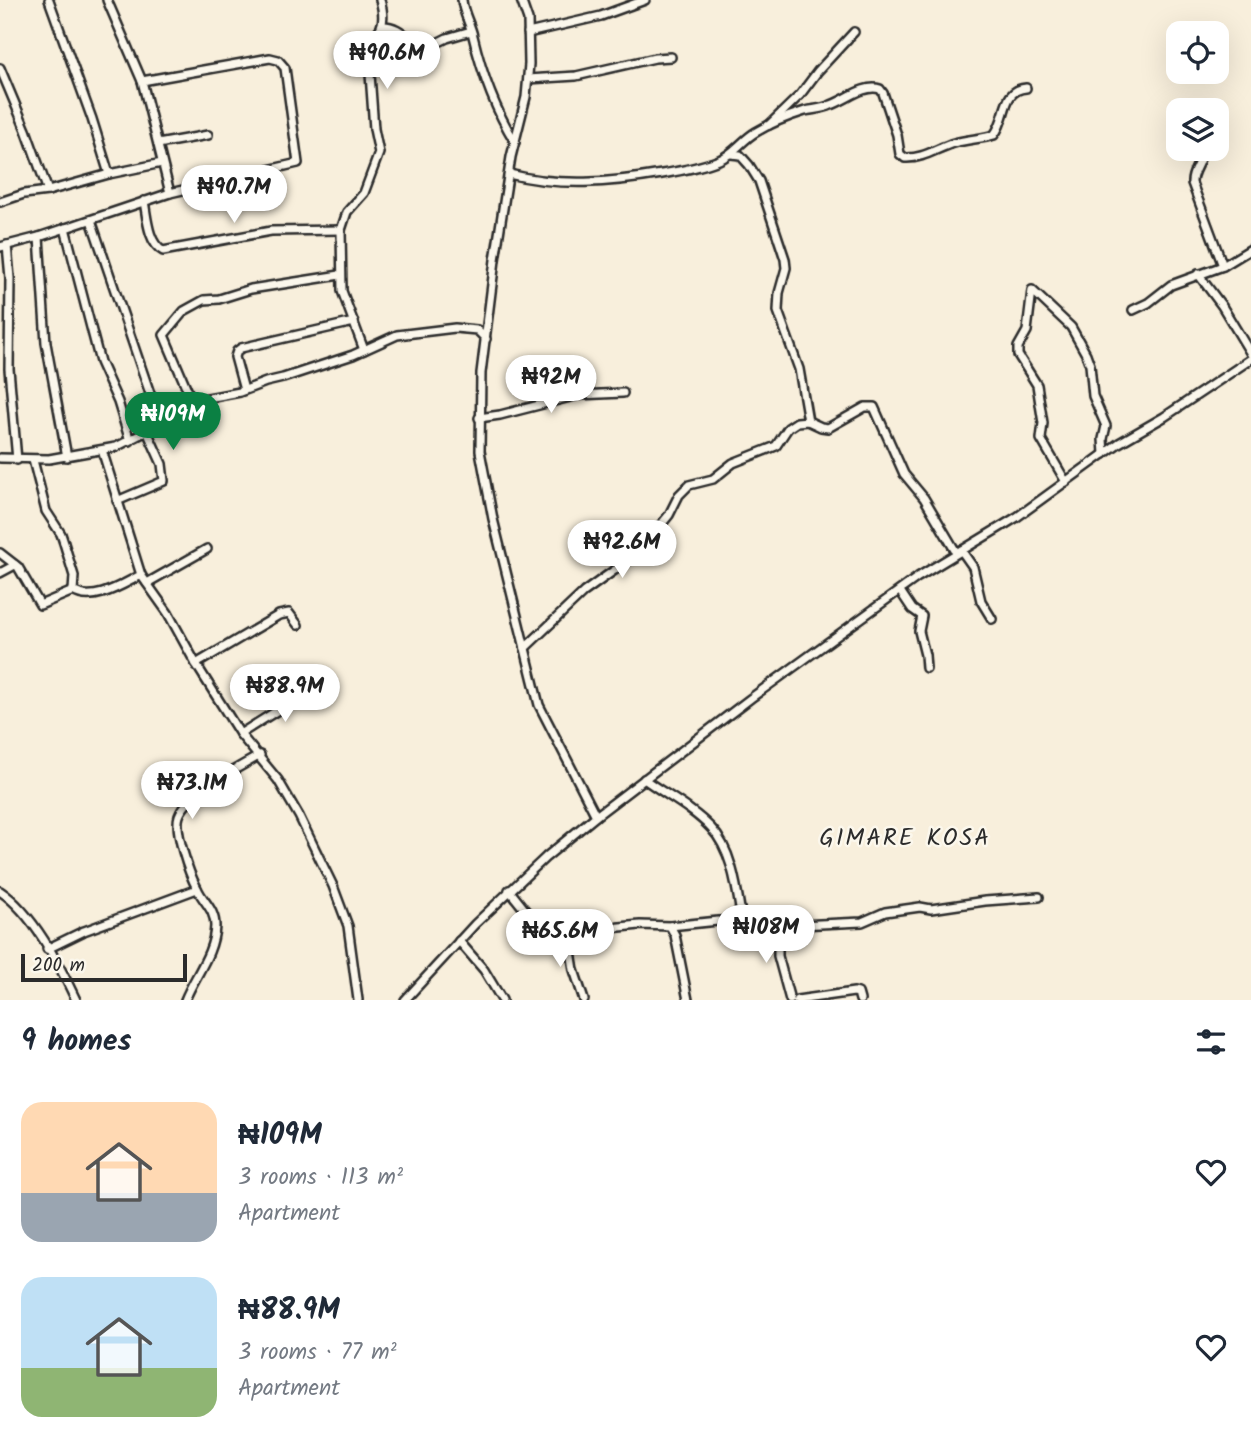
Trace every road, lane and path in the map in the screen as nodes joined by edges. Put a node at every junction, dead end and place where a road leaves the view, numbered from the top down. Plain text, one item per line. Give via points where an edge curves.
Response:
1 (49, 0) edge
2 (107, 0) edge
3 (380, 0) edge
4 (462, 0) edge
5 (521, 0) edge
6 (645, 0) edge
7 (384, 24) junction
8 (471, 31) junction
9 (854, 32) dead end
10 (528, 33) junction
11 (671, 57) dead end
12 (0, 68) edge
13 (528, 79) junction
14 (142, 81) junction
15 (1027, 88) dead end
16 (769, 125) junction
17 (208, 135) dead end
18 (515, 142) junction
19 (158, 144) junction
20 (731, 154) junction
21 (1200, 161) edge
22 (162, 163) junction
23 (109, 174) junction
24 (509, 174) junction
25 (48, 191) junction
26 (170, 192) junction
27 (144, 201) junction
28 (0, 202) edge
29 (91, 220) junction
30 (65, 228) junction
31 (341, 230) junction
32 (39, 237) junction
33 (3, 246) edge
34 (1251, 249) edge
35 (1223, 266) junction
36 (1198, 274) junction
37 (340, 275) junction
38 (1133, 310) dead end
39 (354, 322) junction
40 (487, 326) junction
41 (477, 330) junction
42 (486, 339) junction
43 (364, 350) junction
44 (1251, 357) edge
45 (244, 390) junction
46 (623, 393) dead end
47 (192, 401) junction
48 (479, 418) junction
49 (808, 421) junction
50 (160, 423) junction
51 (147, 431) junction
52 (130, 441) junction
53 (102, 450) junction
54 (1104, 454) junction
55 (67, 457) junction
56 (0, 458) edge
57 (18, 460) junction
58 (33, 460) junction
59 (1066, 482) junction
60 (117, 502) junction
61 (207, 549) dead end
62 (959, 551) junction
63 (0, 553) edge
64 (15, 565) junction
65 (0, 573) edge
66 (141, 575) junction
67 (147, 583) junction
68 (73, 591) junction
69 (900, 591) junction
70 (992, 619) dead end
71 (298, 625) dead end
72 (525, 648) junction
73 (196, 664) junction
74 (926, 668) dead end
75 (313, 688) dead end
76 (240, 734) junction
77 (260, 755) junction
78 (644, 779) junction
79 (596, 816) junction
80 (197, 889) junction
81 (509, 890) junction
82 (0, 891) edge
83 (1039, 897) dead end
84 (742, 921) junction
85 (670, 926) junction
86 (778, 926) junction
87 (568, 932) junction
88 (459, 941) junction
89 (47, 948) junction
90 (76, 1000) edge
91 (185, 1000) edge
92 (358, 1000) edge
93 (405, 1000) edge
94 (502, 1000) edge
95 (583, 1000) edge
96 (688, 1000) edge
97 (790, 1000) edge
98 (797, 1000) edge
99 (860, 1000) edge

1 - 23 street
2 - 14 street
3 - 7 street
4 - 8 street
5 - 10 street
6 - 10 street
7 - 8 street via 425,49
7 - 31 street via 347,53 349,60 370,74 379,151 364,193 347,212
8 - 18 street via 489,93
9 - 16 street
10 - 13 street
11 - 13 street via 576,76
12 - 25 street
13 - 18 street
14 - 19 street
14 - 26 street via 270,58 285,68 298,163
15 - 16 street via 1012,94 995,135 954,143 911,159 900,154 883,93 876,87
16 - 20 street via 747,137
17 - 19 street
18 - 24 street
19 - 22 street
20 - 24 street via 683,170 609,182 550,182
20 - 49 street via 740,155 759,181 777,229 786,268 778,312 799,369
21 - 35 street via 1192,183
22 - 23 street
22 - 26 street
23 - 25 street
24 - 40 street
25 - 28 street
26 - 27 street
27 - 29 street
27 - 31 street via 153,241 163,251 271,231
29 - 30 street
29 - 50 street
30 - 32 street
30 - 52 street via 100,362
31 - 37 street
32 - 33 street
32 - 55 street via 46,344
33 - 57 street via 10,278 9,369
34 - 35 street
35 - 36 street
36 - 38 street
36 - 44 street
37 - 39 street
37 - 47 street via 251,289 204,300 184,311 164,335
39 - 43 street
39 - 45 street via 241,348 235,357
40 - 41 street
40 - 42 street
41 - 42 street
41 - 43 street via 446,328 397,335
42 - 48 street
43 - 45 street
44 - 54 street
45 - 47 street
46 - 48 street via 578,395
47 - 50 street
48 - 72 street via 480,451 493,519
49 - 62 street via 828,428 864,407 874,407 904,474
49 - 72 street via 793,424 776,446 733,463 713,480 689,485 637,554 584,592
50 - 51 street
51 - 52 street
51 - 60 street via 162,464 164,481
52 - 53 street
53 - 55 street
53 - 60 street
54 - 59 street
54 - 59 street via 1106,426 1093,396 1086,354 1072,327 1032,290 1027,331 1017,350 1037,385 1041,439
55 - 58 street
56 - 57 street
57 - 58 street
58 - 68 street via 46,512 67,553
59 - 62 street
60 - 66 street
61 - 67 street
62 - 69 street
62 - 70 street via 973,567 981,601
63 - 64 street
64 - 65 street
64 - 68 street via 40,605
66 - 67 street
66 - 68 street via 92,595
67 - 73 street
69 - 74 street via 922,617 919,631
69 - 78 street
71 - 73 street via 289,613 279,615
72 - 79 street via 539,705
73 - 76 street
75 - 76 street
76 - 77 street
77 - 80 street via 208,786 180,813 183,848
77 - 92 street via 299,816 343,910
78 - 79 street
78 - 84 street via 716,834 734,879
79 - 81 street
80 - 89 street
80 - 91 street via 213,913 214,934
81 - 87 street via 548,933
81 - 88 street
82 - 89 street via 12,899
83 - 86 street via 920,907 885,912 862,922
84 - 85 street
84 - 86 street
85 - 87 street
85 - 96 street via 676,935
86 - 97 street via 778,956
87 - 95 street
88 - 93 street
88 - 94 street
89 - 90 street
98 - 99 street via 854,992

